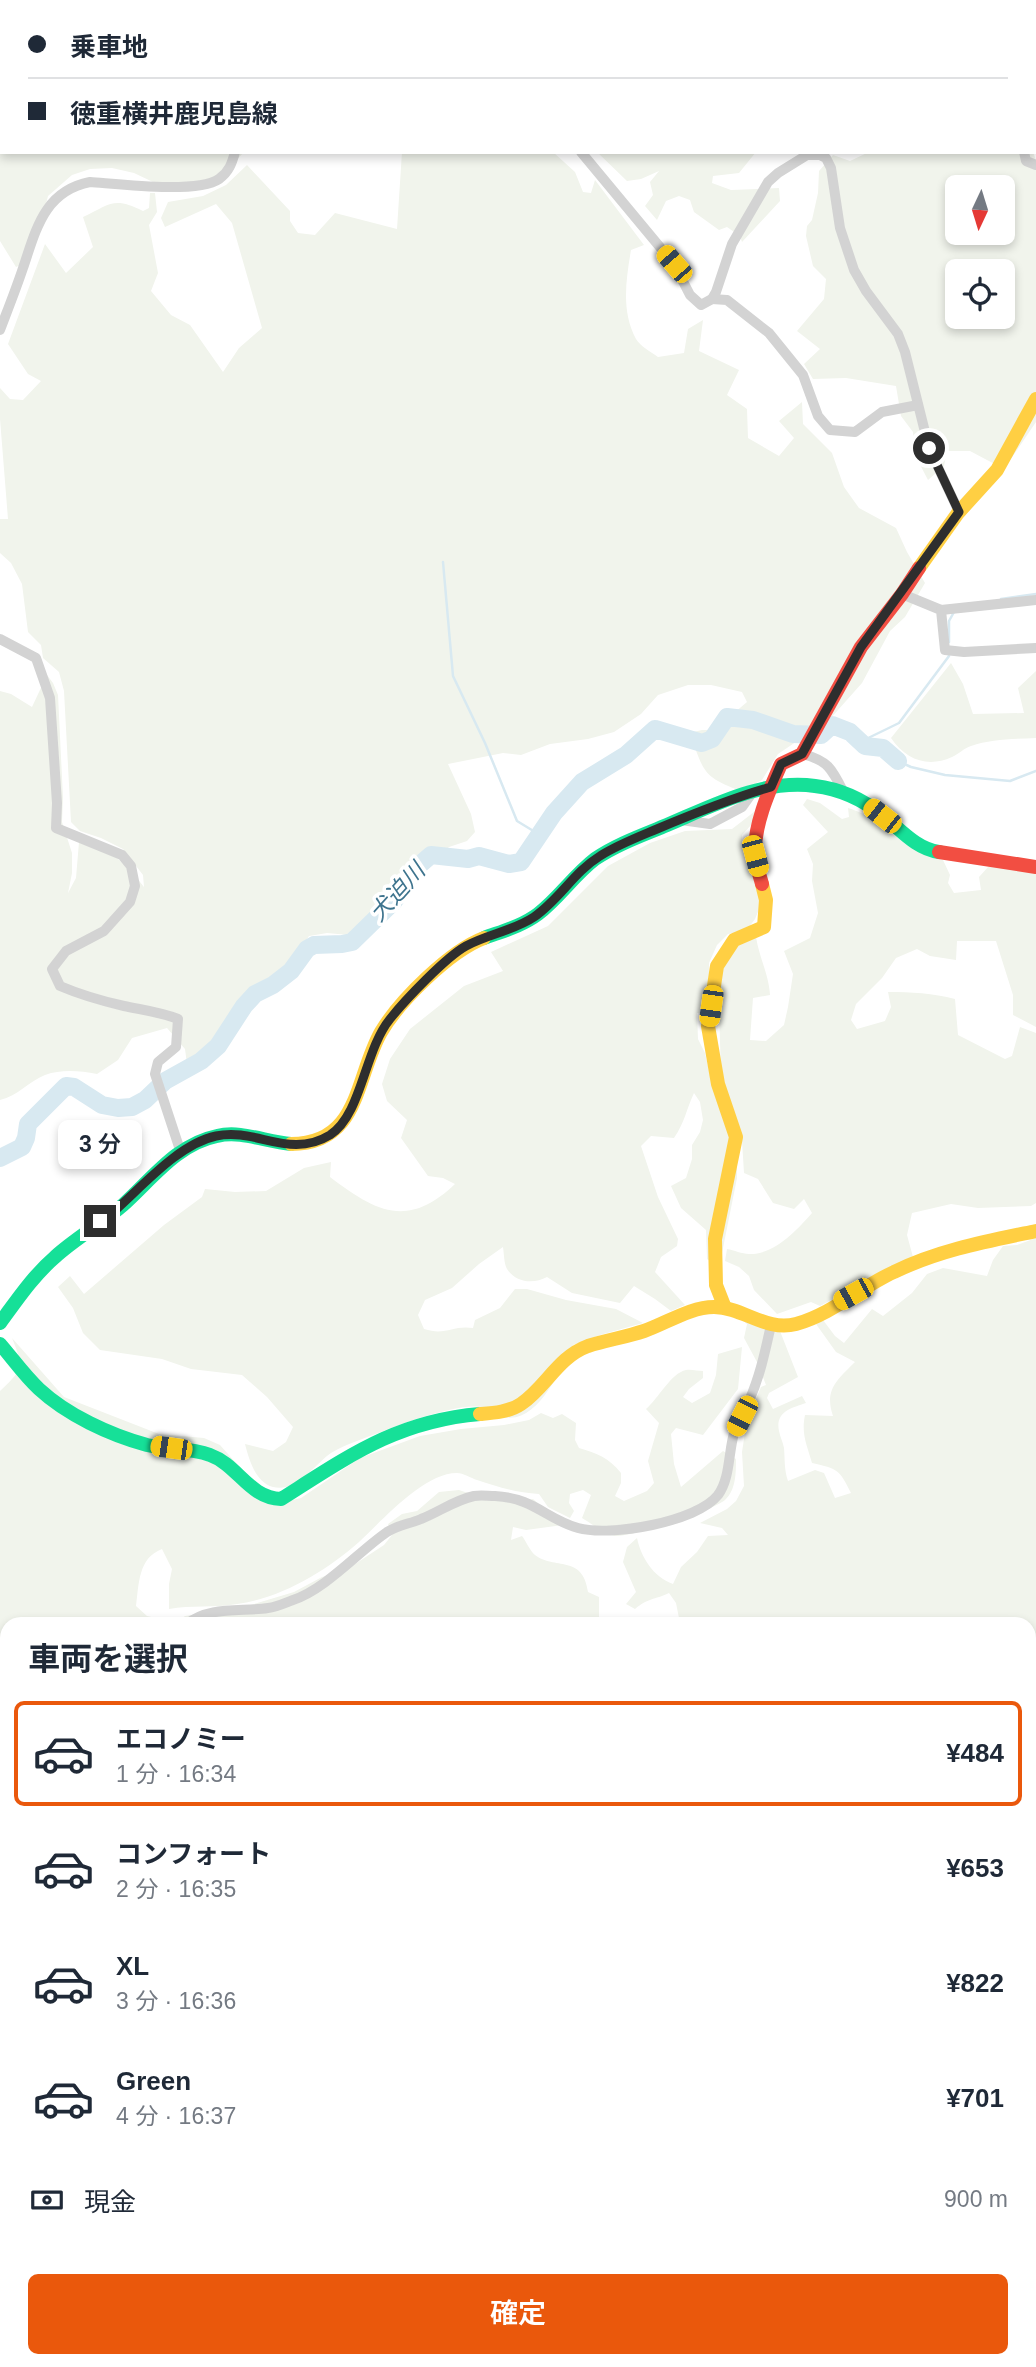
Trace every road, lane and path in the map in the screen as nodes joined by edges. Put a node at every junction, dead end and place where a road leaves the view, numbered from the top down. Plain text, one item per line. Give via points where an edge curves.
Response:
1 (234, 154) edge
2 (583, 154) edge
3 (808, 154) edge
4 (815, 154) edge
5 (1024, 154) edge
6 (1036, 165) edge
7 (712, 299) junction
8 (0, 330) edge
9 (1036, 399) edge
10 (918, 405) junction
11 (959, 512) junction
12 (902, 594) junction
13 (1036, 600) edge
14 (941, 610) junction
15 (0, 639) edge
16 (1036, 648) edge
17 (802, 754) junction
18 (771, 787) junction
19 (844, 793) junction
20 (1036, 867) edge
21 (181, 1153) junction
22 (1036, 1231) edge
23 (724, 1308) junction
24 (0, 1323) edge
25 (771, 1325) junction
26 (0, 1344) edge
27 (196, 1617) edge

1 - 8 street via 230,169 218,181 200,186 90,182 64,192 39,222
2 - 7 street via 674,264 690,295 701,305
3 - 7 street via 768,181 732,244
4 - 10 street via 826,158 831,169 840,228 854,270 898,334
5 - 6 street via 1026,161
7 - 10 street via 727,300 769,333 803,374 818,416 830,429 855,432 882,412
9 - 11 street via 997,470
10 - 11 street via 929,448
11 - 12 street
12 - 14 street
12 - 17 street via 861,647
13 - 14 street
14 - 16 street via 945,650
15 - 21 street via 37,658 50,698 56,828 122,855 131,866 135,886 130,902 104,931 66,951 52,969 60,986 81,995 177,1019 176,1047 158,1062 155,1074
17 - 18 street via 781,764
17 - 19 street via 819,758
18 - 19 street via 818,786
18 - 21 street via 599,856 525,923 457,951 389,1020 377,1038 351,1108 330,1134 302,1145 219,1135
18 - 23 street via 755,856 766,900 764,928 734,940 717,966 708,1026 718,1084 736,1137 715,1239 716,1285
19 - 20 street via 932,851
21 - 24 street via 111,1214 67,1245
22 - 25 street via 932,1256 803,1321
23 - 25 street
23 - 26 street via 698,1309 571,1354 517,1406 399,1432 275,1500 267,1499 213,1455 121,1437 65,1407 40,1390
25 - 27 street via 764,1362 728,1456 726,1482 717,1497 697,1510 647,1526 603,1531 579,1529 510,1497 476,1495 387,1532 292,1601

